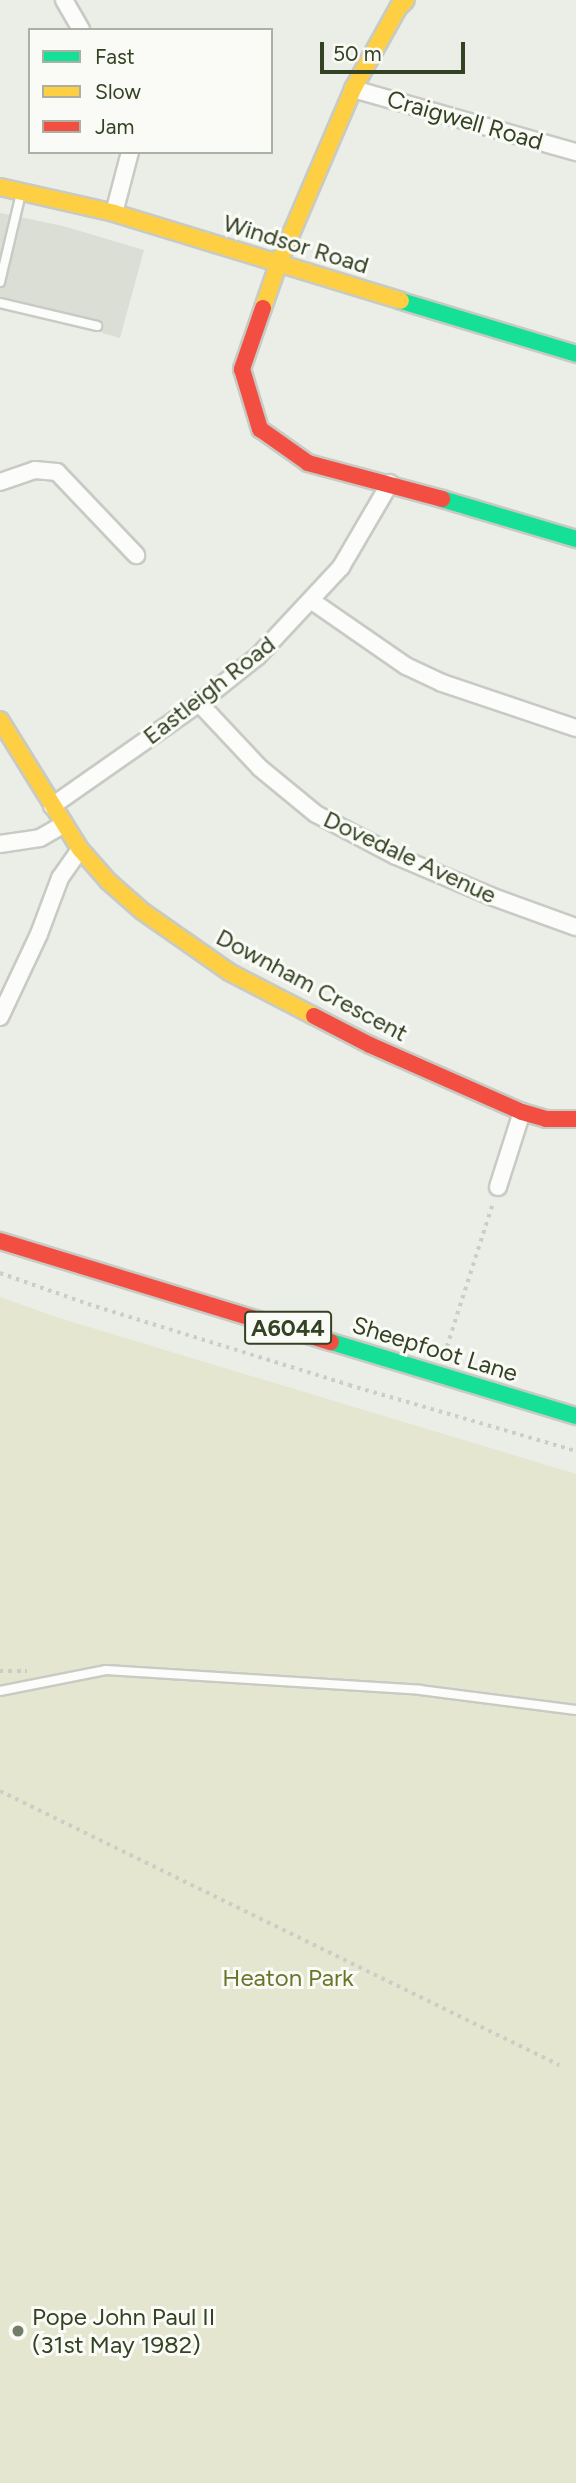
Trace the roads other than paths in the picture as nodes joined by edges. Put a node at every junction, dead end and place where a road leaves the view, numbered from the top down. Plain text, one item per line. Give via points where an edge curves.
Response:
1 (64, 0) edge
2 (406, 0) edge
3 (80, 28) edge
4 (353, 89) junction
5 (576, 152) edge
6 (129, 154) edge
7 (0, 187) edge
8 (21, 190) junction
9 (114, 213) junction
10 (279, 262) junction
11 (0, 282) edge
12 (0, 303) edge
13 (97, 326) dead end
14 (576, 354) edge
15 (0, 482) edge
16 (390, 483) junction
17 (576, 539) edge
18 (136, 555) dead end
19 (312, 601) junction
20 (199, 704) junction
21 (0, 720) edge
22 (576, 728) edge
23 (52, 806) junction
24 (64, 824) junction
25 (0, 844) edge
26 (80, 849) junction
27 (576, 927) edge
28 (0, 1017) edge
29 (522, 1112) junction
30 (576, 1119) edge
31 (498, 1187) road end
32 (0, 1241) edge
33 (576, 1416) edge
34 (0, 1691) edge
35 (576, 1710) edge

1 - 3 street
2 - 4 street
4 - 5 street, Craigwell Road
4 - 10 street
6 - 9 street
7 - 8 street, Windsor Road
8 - 9 street, Windsor Road
8 - 11 lane
9 - 10 street, Windsor Road
10 - 14 street, Windsor Road
10 - 16 street via 242,369 260,429 308,463
12 - 13 lane
15 - 18 street via 35,470 57,472
16 - 17 street
16 - 19 street, Eastleigh Road via 341,567
19 - 20 street, Eastleigh Road via 258,656
19 - 22 street via 407,666 442,683
20 - 23 street, Eastleigh Road
20 - 27 street, Dovedale Avenue via 260,768 316,814 396,856
21 - 23 street, Downham Crescent
23 - 24 street, Downham Crescent
24 - 25 street via 40,838
24 - 26 street, Downham Crescent
26 - 28 street via 60,878
26 - 29 street, Downham Crescent via 142,911 229,972 370,1045
29 - 30 street, Downham Crescent via 545,1119
29 - 31 street
32 - 33 street, Sheepfoot Lane / A6044
34 - 35 lane via 106,1670 420,1690

